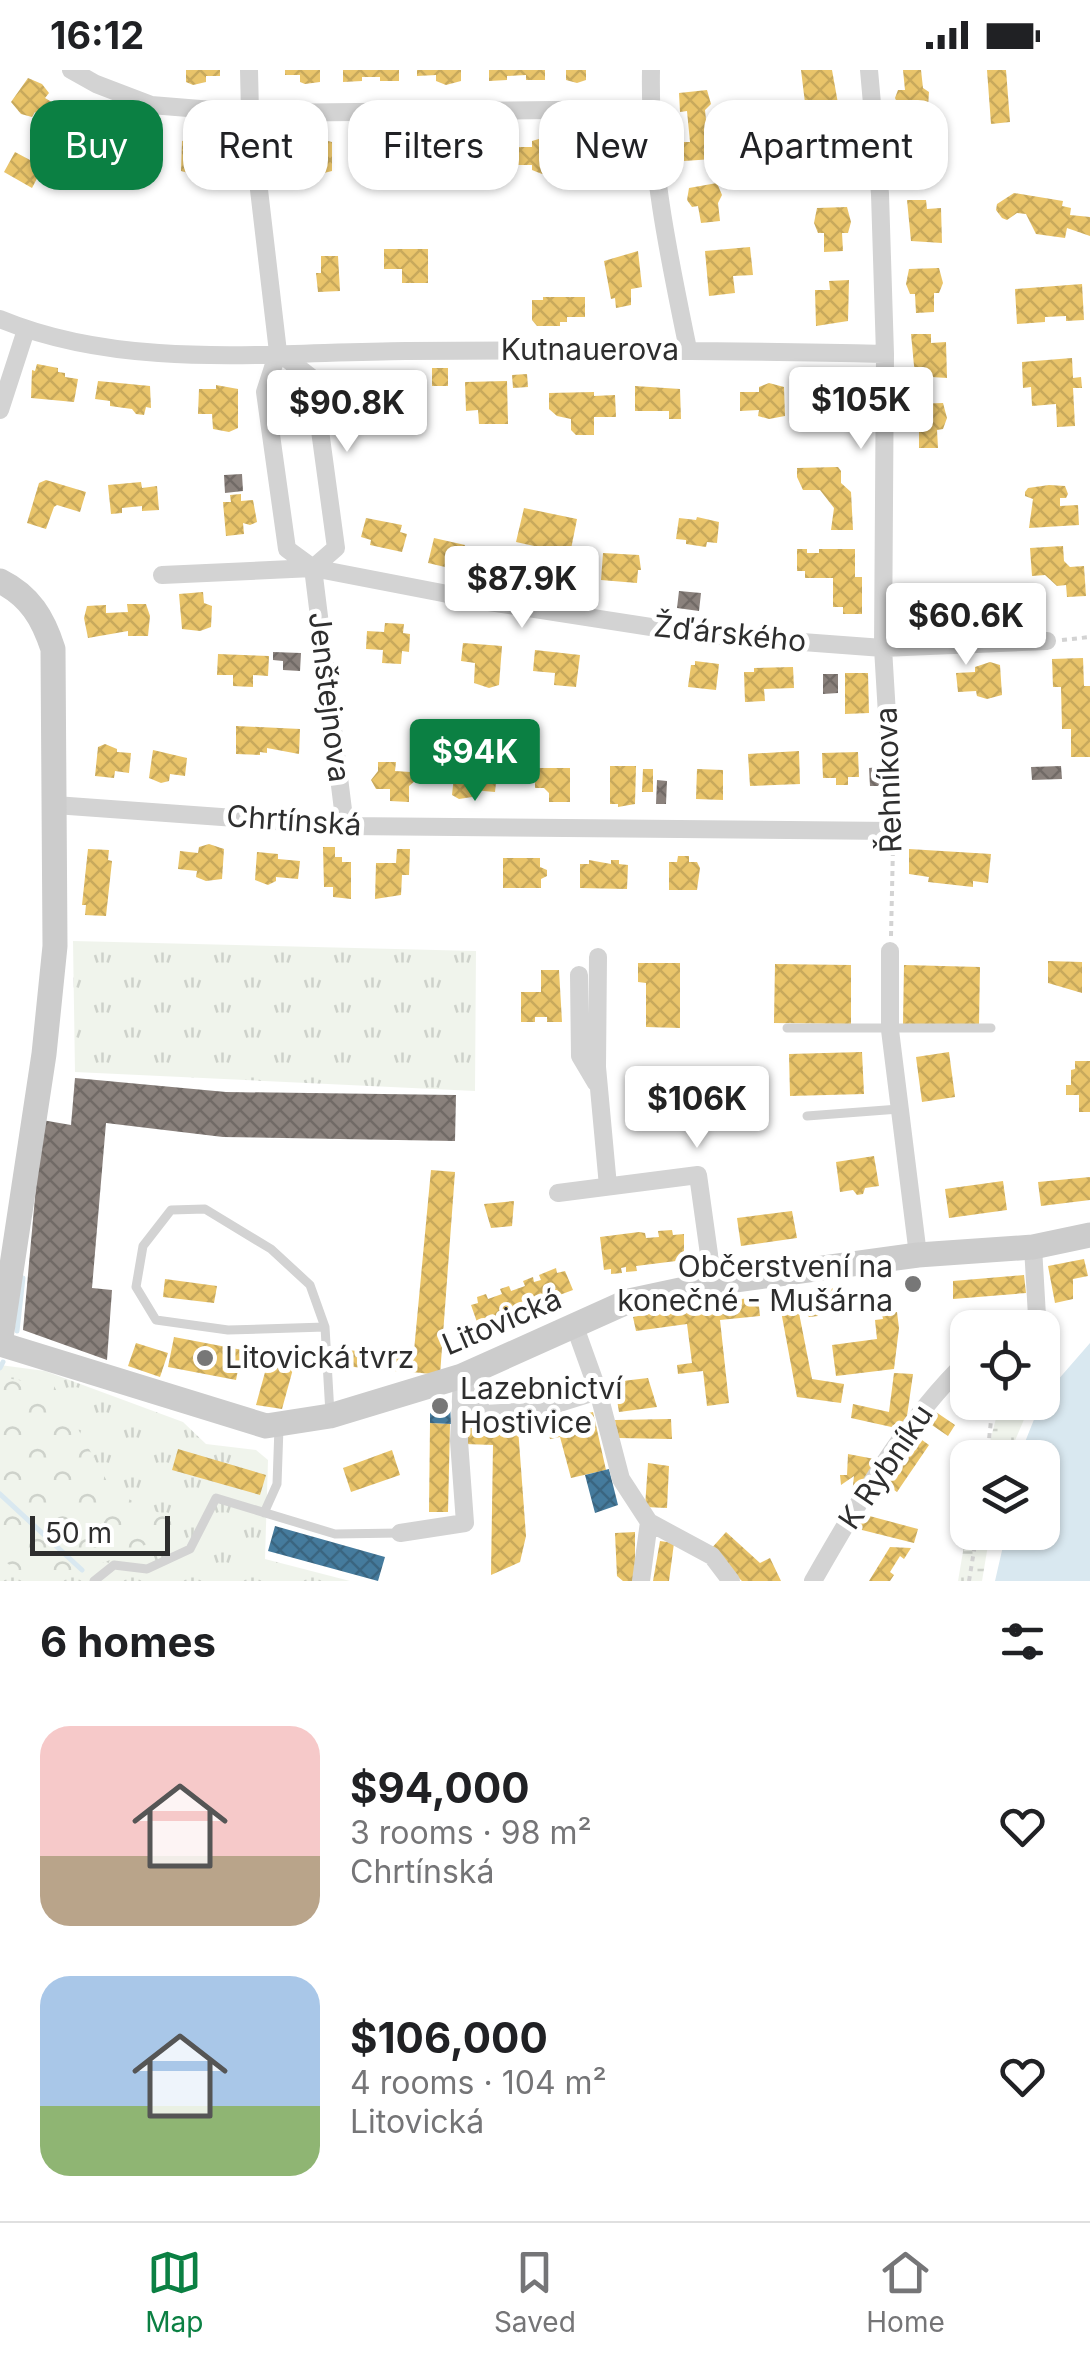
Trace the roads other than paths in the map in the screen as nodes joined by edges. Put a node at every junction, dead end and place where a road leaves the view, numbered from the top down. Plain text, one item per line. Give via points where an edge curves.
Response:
1 (71, 70) edge
2 (249, 70) edge
3 (651, 70) edge
4 (869, 70) edge
5 (250, 100) edge
6 (650, 100) edge
7 (183, 108) edge
8 (539, 110) edge
9 (328, 112) edge
10 (259, 190) edge
11 (659, 190) edge
12 (0, 319) edge
13 (26, 330) junction
14 (688, 349) junction
15 (278, 352) junction
16 (885, 354) junction
17 (0, 410) edge
18 (313, 568) junction
19 (162, 575) dead end
20 (0, 580) edge
21 (1047, 641) road end
22 (884, 648) junction
23 (55, 804) junction
24 (346, 826) junction
25 (894, 831) joint
26 (890, 951) road end
27 (598, 957) dead end
28 (579, 975) dead end
29 (787, 1028) dead end
30 (991, 1028) dead end
31 (890, 1030) junction
32 (599, 1088) junction
33 (899, 1109) junction
34 (808, 1116) dead end
35 (608, 1186) junction
36 (558, 1192) dead end
37 (1090, 1235) edge
38 (1033, 1248) junction
39 (918, 1255) junction
40 (713, 1283) junction
41 (1037, 1310) edge
42 (325, 1327) junction
43 (576, 1328) junction
44 (0, 1344) edge
45 (462, 1376) junction
46 (950, 1377) edge
47 (598, 1391) junction
48 (330, 1416) junction
49 (279, 1424) junction
50 (264, 1512) junction
51 (649, 1522) junction
52 (400, 1533) joint
53 (94, 1581) edge
54 (641, 1581) edge
55 (731, 1581) edge
56 (814, 1581) edge

1 - 7 street via 150,105
2 - 5 street, Jenštejnova
3 - 6 street
4 - 16 street, Řehníkova
8 - 9 street
10 - 15 street, Jenštejnova
11 - 14 street
12 - 13 street, Kutnauerova
13 - 15 street, Kutnauerova via 98,349
13 - 17 street
14 - 15 street, Kutnauerova
14 - 16 street, Kutnauerova
15 - 18 street, Jenštejnova via 265,392 286,549
15 - 18 street, Jenštejnova via 314,379 336,548
16 - 22 street, Řehníkova
18 - 19 street, Žďárského
18 - 22 street, Žďárského via 696,634
18 - 24 street, Jenštejnova
20 - 23 street via 42,617 54,649
21 - 22 street, Žďárského
22 - 25 street, Řehníkova
23 - 24 street, Chrtínská
23 - 44 street via 56,946
24 - 25 street, Chrtínská
26 - 31 street
27 - 32 street
28 - 32 street via 580,1056
29 - 31 lane
30 - 31 lane
31 - 33 street
32 - 35 street
33 - 34 lane
33 - 39 street
35 - 36 street
35 - 40 street via 698,1175
37 - 38 street, Litovická
38 - 39 street, Litovická
38 - 41 street
39 - 40 street, Litovická
40 - 43 street, Litovická via 629,1301
42 - 42 lane via 310,1285 271,1248 206,1210 171,1210 143,1246 136,1287 156,1320 228,1330
42 - 48 lane
43 - 45 street, Litovická
43 - 47 street
44 - 49 street, Litovická via 266,1426
45 - 47 street via 484,1414 534,1411
45 - 48 street, Litovická
45 - 52 street via 465,1523
46 - 56 street, K Rybníku via 878,1474
47 - 51 street via 621,1479
48 - 49 street, Litovická
49 - 50 lane via 277,1484
50 - 52 lane via 335,1534
50 - 53 lane via 216,1498 190,1549 147,1568 114,1564
51 - 54 street
51 - 55 street via 712,1556

